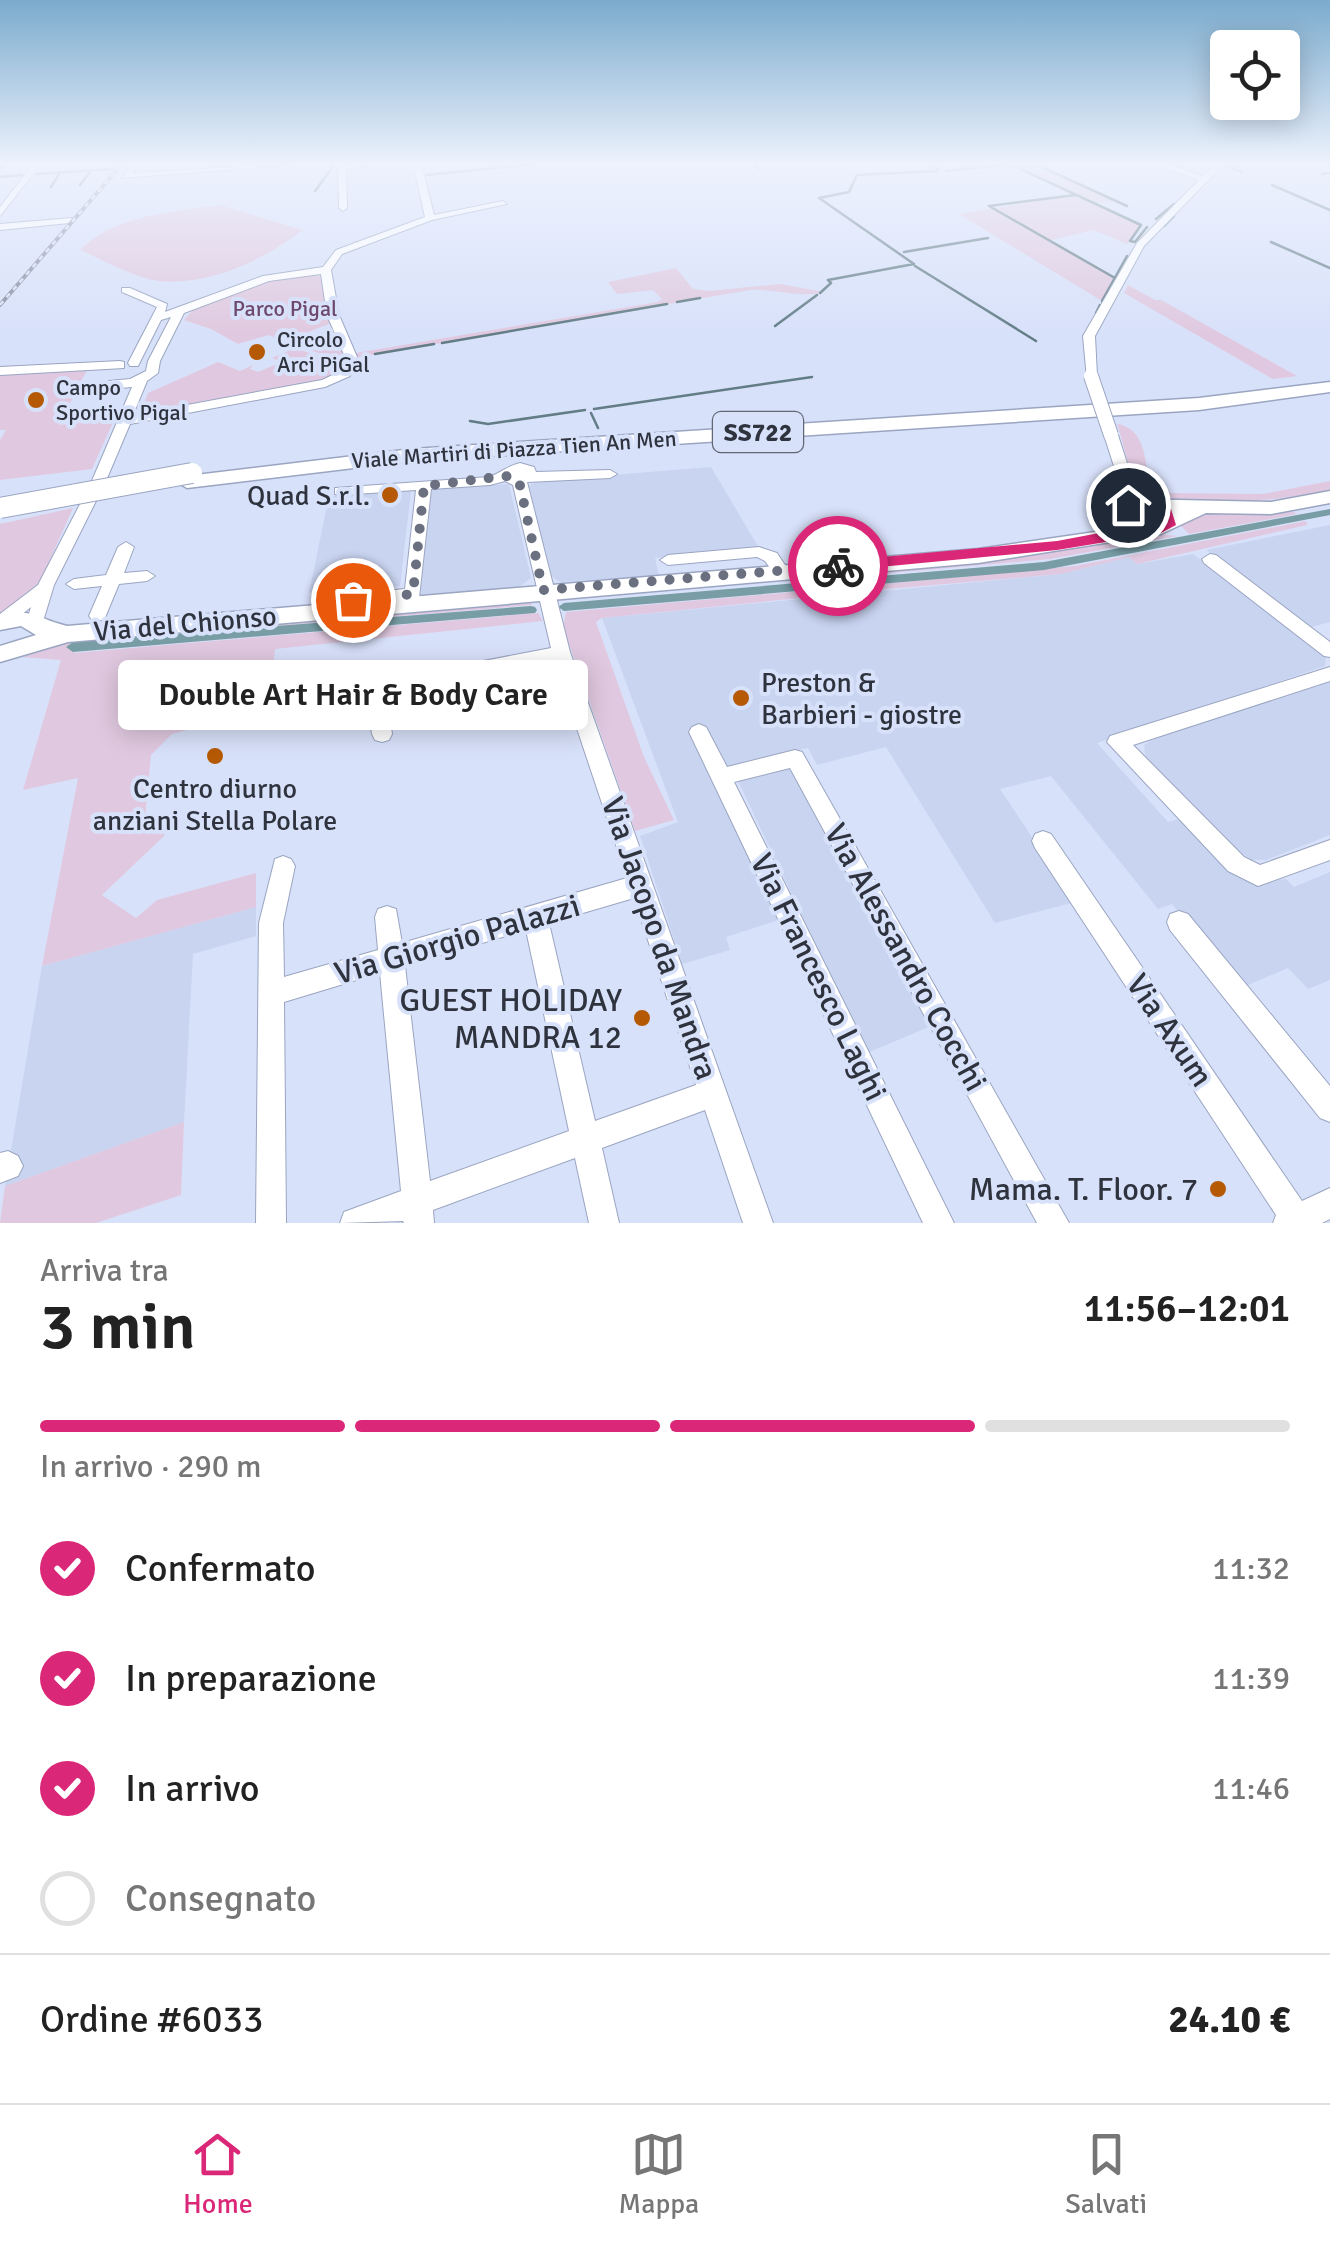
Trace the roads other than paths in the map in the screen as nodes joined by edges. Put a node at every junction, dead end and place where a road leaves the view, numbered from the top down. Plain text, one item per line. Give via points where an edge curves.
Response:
1 (68, 220) dead end
2 (424, 220) edge
3 (1161, 220) edge
4 (0, 226) edge
5 (326, 272) junction
6 (126, 290) dead end
7 (180, 311) junction
8 (157, 318) junction
9 (127, 364) junction
10 (153, 366) junction
11 (0, 371) edge
12 (102, 375) junction
13 (1330, 380) edge
14 (141, 381) junction
15 (1330, 387) edge
16 (126, 414) junction
17 (610, 474) dead end
18 (189, 478) junction
19 (518, 478) junction
20 (1127, 485) junction
21 (424, 486) junction
22 (340, 491) dead end
23 (1330, 498) edge
24 (0, 508) edge
25 (1127, 510) junction
26 (1160, 512) junction
27 (0, 516) edge
28 (1148, 528) junction
29 (1100, 538) junction
30 (126, 548) dead end
31 (1210, 558) dead end
32 (668, 560) dead end
33 (780, 571) junction
34 (146, 576) dead end
35 (112, 580) junction
36 (74, 584) dead end
37 (46, 585) junction
38 (547, 602) junction
39 (325, 603) dead end
40 (98, 616) dead end
41 (0, 622) edge
42 (23, 638) edge
43 (1330, 651) edge
44 (561, 652) junction
45 (1330, 674) edge
46 (699, 732) dead end
47 (382, 734) dead end
48 (721, 777) junction
49 (1044, 840) dead end
50 (1330, 850) edge
51 (284, 866) dead end
52 (641, 885) junction
53 (535, 916) junction
54 (387, 917) dead end
55 (1179, 922) dead end
56 (391, 959) junction
57 (272, 994) junction
58 (713, 1093) junction
59 (1330, 1108) edge
60 (584, 1138) junction
61 (1330, 1203) edge
62 (418, 1212) edge
63 (1292, 1221) edge
64 (272, 1223) edge
65 (355, 1223) edge
66 (604, 1223) edge
67 (758, 1223) edge
68 (939, 1223) edge
69 (1054, 1223) edge

1 - 4 street
2 - 5 street via 337,253
3 - 20 street, bridge via 1089,336 1091,376
5 - 7 street via 286,274
5 - 16 street via 350,357 343,376
6 - 8 street via 163,306
7 - 8 street
7 - 10 street
8 - 9 street
9 - 10 street
9 - 12 street
10 - 14 street
11 - 12 street
12 - 14 street
12 - 16 street
13 - 18 highway, Viale Martiri di Piazza Tien An Men / SS722 via 1192,397 414,447
14 - 16 street
15 - 18 highway, Viale Martiri di Piazza Tien An Men / SS722 via 1199,404 412,455
16 - 37 street
17 - 19 street
18 - 24 highway, Viale Martiri di Piazza Tien An Men / SS722, bridge
18 - 27 highway, Viale Martiri di Piazza Tien An Men / SS722
19 - 21 street
19 - 38 street
20 - 25 street
20 - 26 street
21 - 22 street
21 - 39 street via 413,594
23 - 26 main road, Via del Chionso via 1271,508
25 - 26 main road, Via del Chionso
25 - 28 main road
25 - 29 main road
26 - 28 main road, Via del Chionso via 1161,528
28 - 29 main road, Via del Chionso
29 - 33 main road, Via del Chionso via 978,556
30 - 35 street
31 - 43 street
32 - 33 street, Via del Chionso via 759,552
33 - 38 main road, Via del Chionso
34 - 35 street
35 - 36 street
35 - 40 street
37 - 41 street
37 - 42 street
38 - 42 main road, Via del Chionso
38 - 44 street, Via Jacopo da Mandra
41 - 42 main road, Via del Chionso via 18,618
44 - 47 street via 376,688
44 - 52 street, Via Jacopo da Mandra
45 - 50 street via 1117,742 1236,864 1258,876
46 - 48 street, Via Francesco Laghi
48 - 68 street, Via Francesco Laghi
48 - 69 street, Via Alessandro Cocchi via 795,758
49 - 63 street, Via Axum
51 - 57 street via 271,923
52 - 53 street, Via Giorgio Palazzi
52 - 58 street, Via Jacopo da Mandra
53 - 56 street, Via Giorgio Palazzi
53 - 60 street
54 - 56 street
55 - 59 street
56 - 57 street, Via Giorgio Palazzi
56 - 62 street
57 - 64 street
58 - 60 street
58 - 67 street, Via Jacopo da Mandra
60 - 62 street
60 - 66 street
61 - 63 street
62 - 65 street

